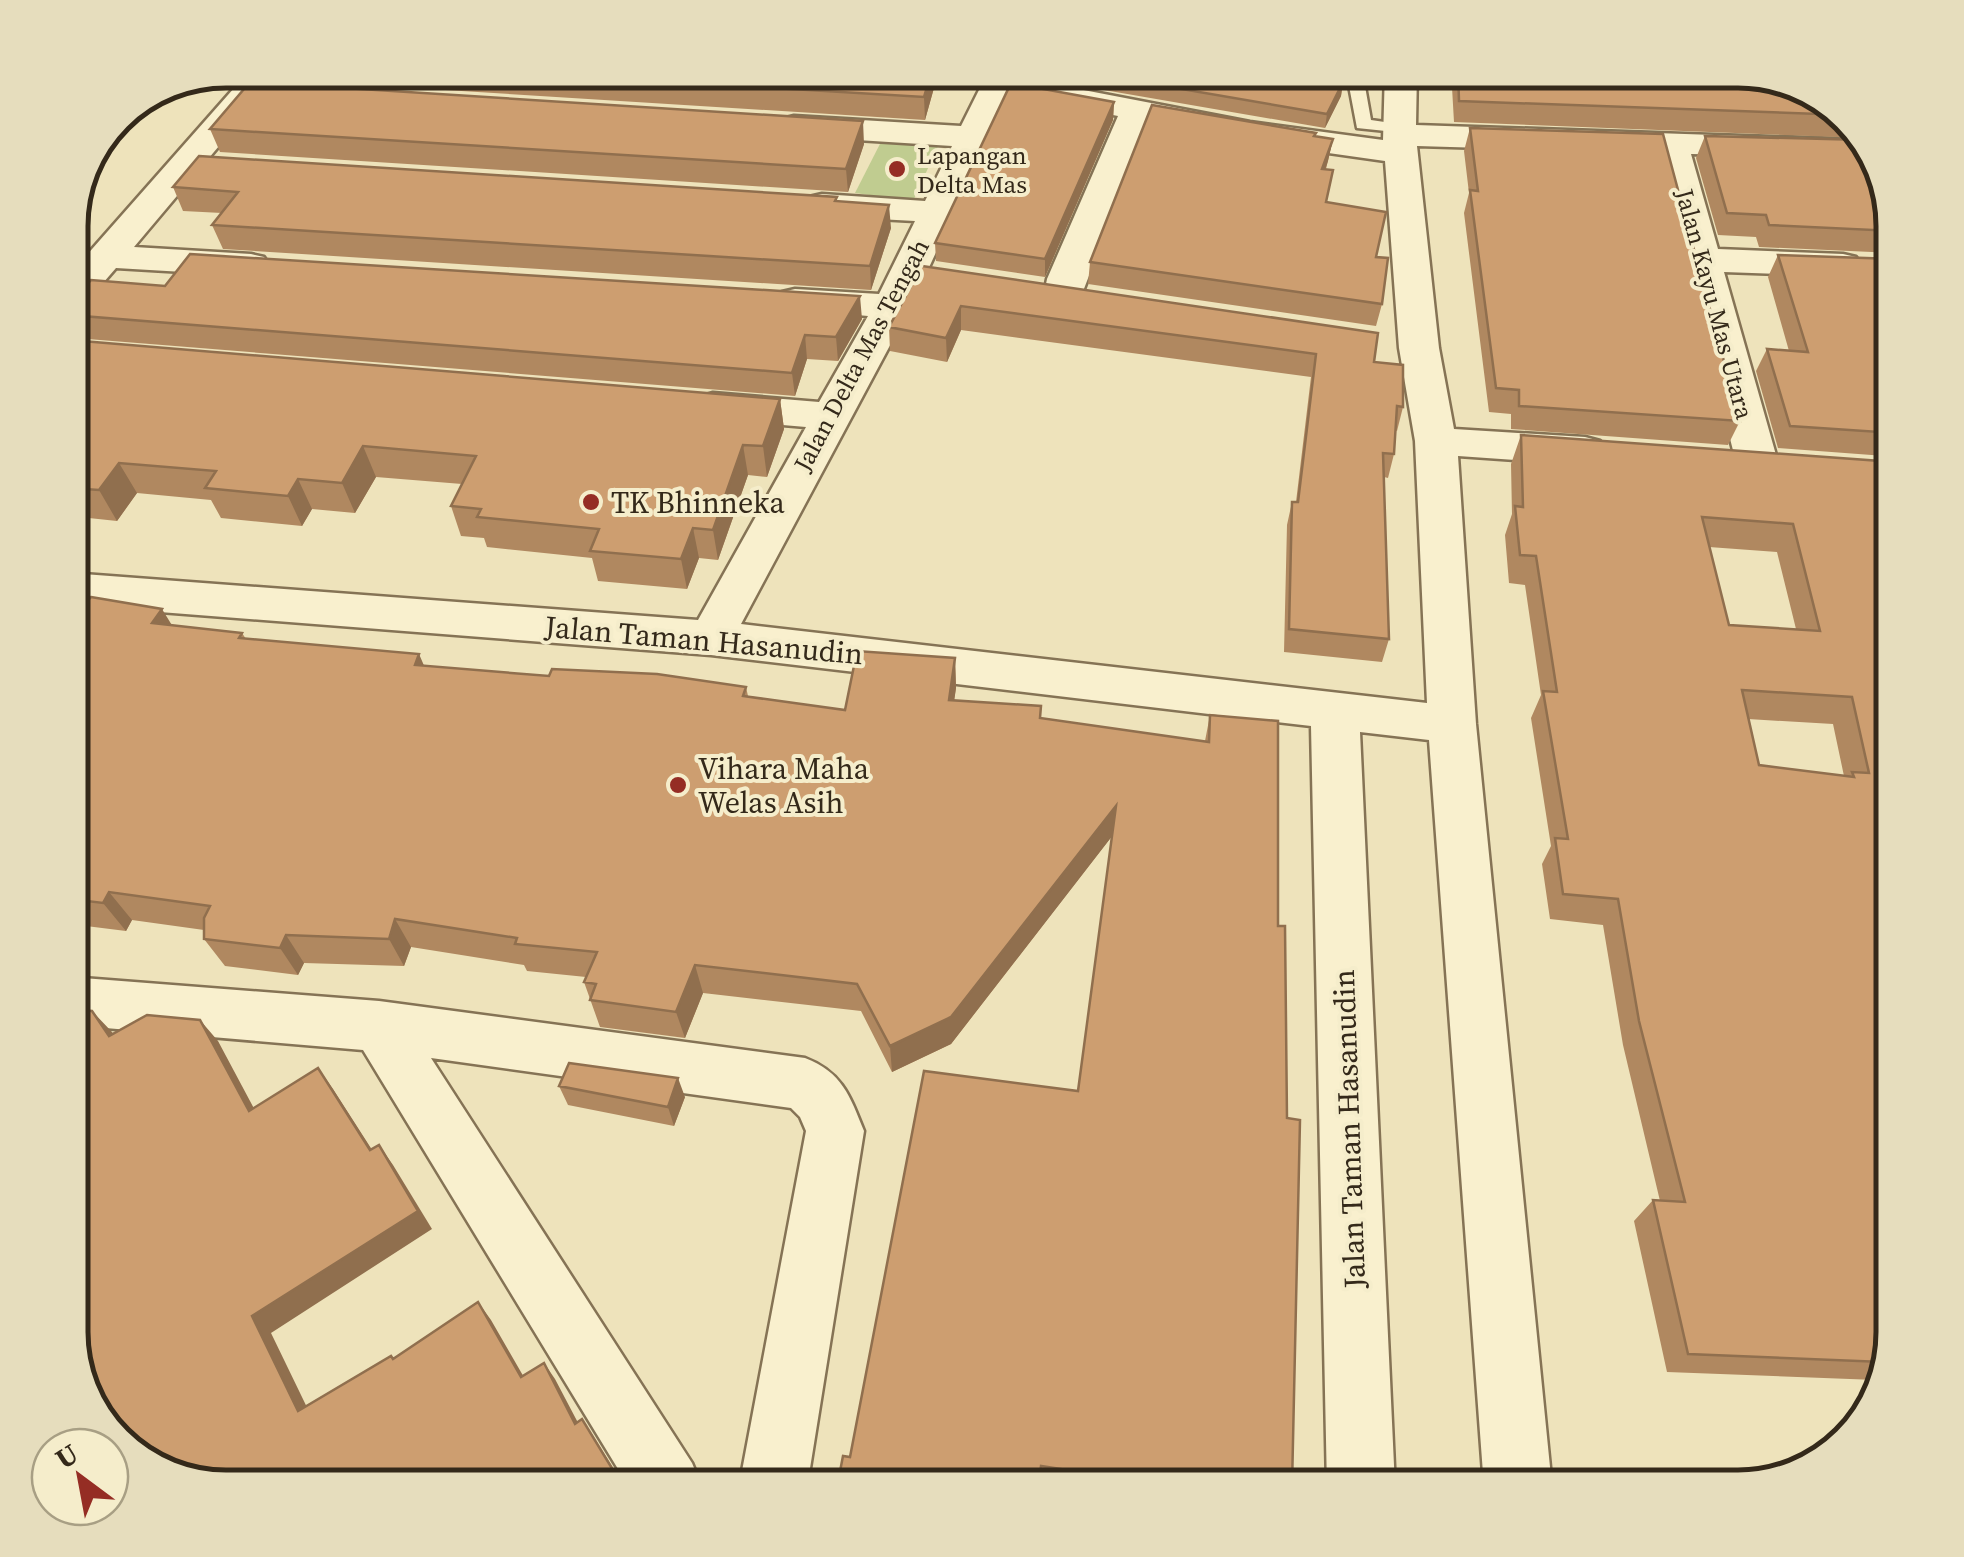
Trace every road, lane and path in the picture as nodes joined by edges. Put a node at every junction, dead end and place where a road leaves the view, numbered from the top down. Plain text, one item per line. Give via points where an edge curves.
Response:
1 (265, 88) edge
2 (996, 88) edge
3 (1044, 88) edge
4 (1388, 101) edge
5 (1136, 112) junction
6 (756, 123) edge
7 (971, 136) junction
8 (1672, 146) junction
9 (1853, 150) edge
10 (188, 164) junction
11 (229, 168) edge
12 (798, 203) edge
13 (935, 212) junction
14 (107, 256) junction
15 (1875, 266) edge
16 (285, 268) edge
17 (1707, 275) junction
18 (88, 278) edge
19 (947, 278) edge
20 (900, 289) junction
21 (1024, 289) edge
22 (1063, 294) junction
23 (755, 297) edge
24 (1103, 300) edge
25 (1857, 300) edge
26 (667, 402) edge
27 (830, 416) junction
28 (1436, 442) junction
29 (1625, 454) edge
30 (1757, 463) edge
31 (88, 590) edge
32 (711, 638) junction
33 (1335, 710) junction
34 (1452, 724) junction
35 (88, 1002) edge
36 (379, 1026) junction
37 (657, 1470) edge
38 (776, 1470) edge
39 (1360, 1470) edge
40 (1517, 1470) edge

1 - 10 street
2 - 7 street, Jalan Delta Mas Tengah
3 - 5 street
4 - 5 street
4 - 8 street
4 - 28 street via 1399,345
5 - 22 street
6 - 7 street
7 - 13 street, Jalan Delta Mas Tengah
8 - 9 street
8 - 17 street, Jalan Kayu Mas Utara
10 - 11 street
10 - 14 street
12 - 13 street
13 - 20 street, Jalan Delta Mas Tengah
14 - 16 street
14 - 18 street
15 - 17 street
17 - 25 street
17 - 30 street, Jalan Kayu Mas Utara
19 - 20 street
20 - 23 street
20 - 27 street, Jalan Delta Mas Tengah
21 - 22 street
22 - 24 street
26 - 27 street
27 - 32 street, Jalan Delta Mas Tengah
28 - 29 street
28 - 34 street
31 - 32 street, Jalan Taman Hasanudin
32 - 33 street, Jalan Taman Hasanudin
33 - 34 street, Jalan Taman Hasanudin
33 - 39 street, Jalan Taman Hasanudin
34 - 40 street
35 - 36 street
36 - 37 street
36 - 38 street via 805,1084 823,1100 835,1131

